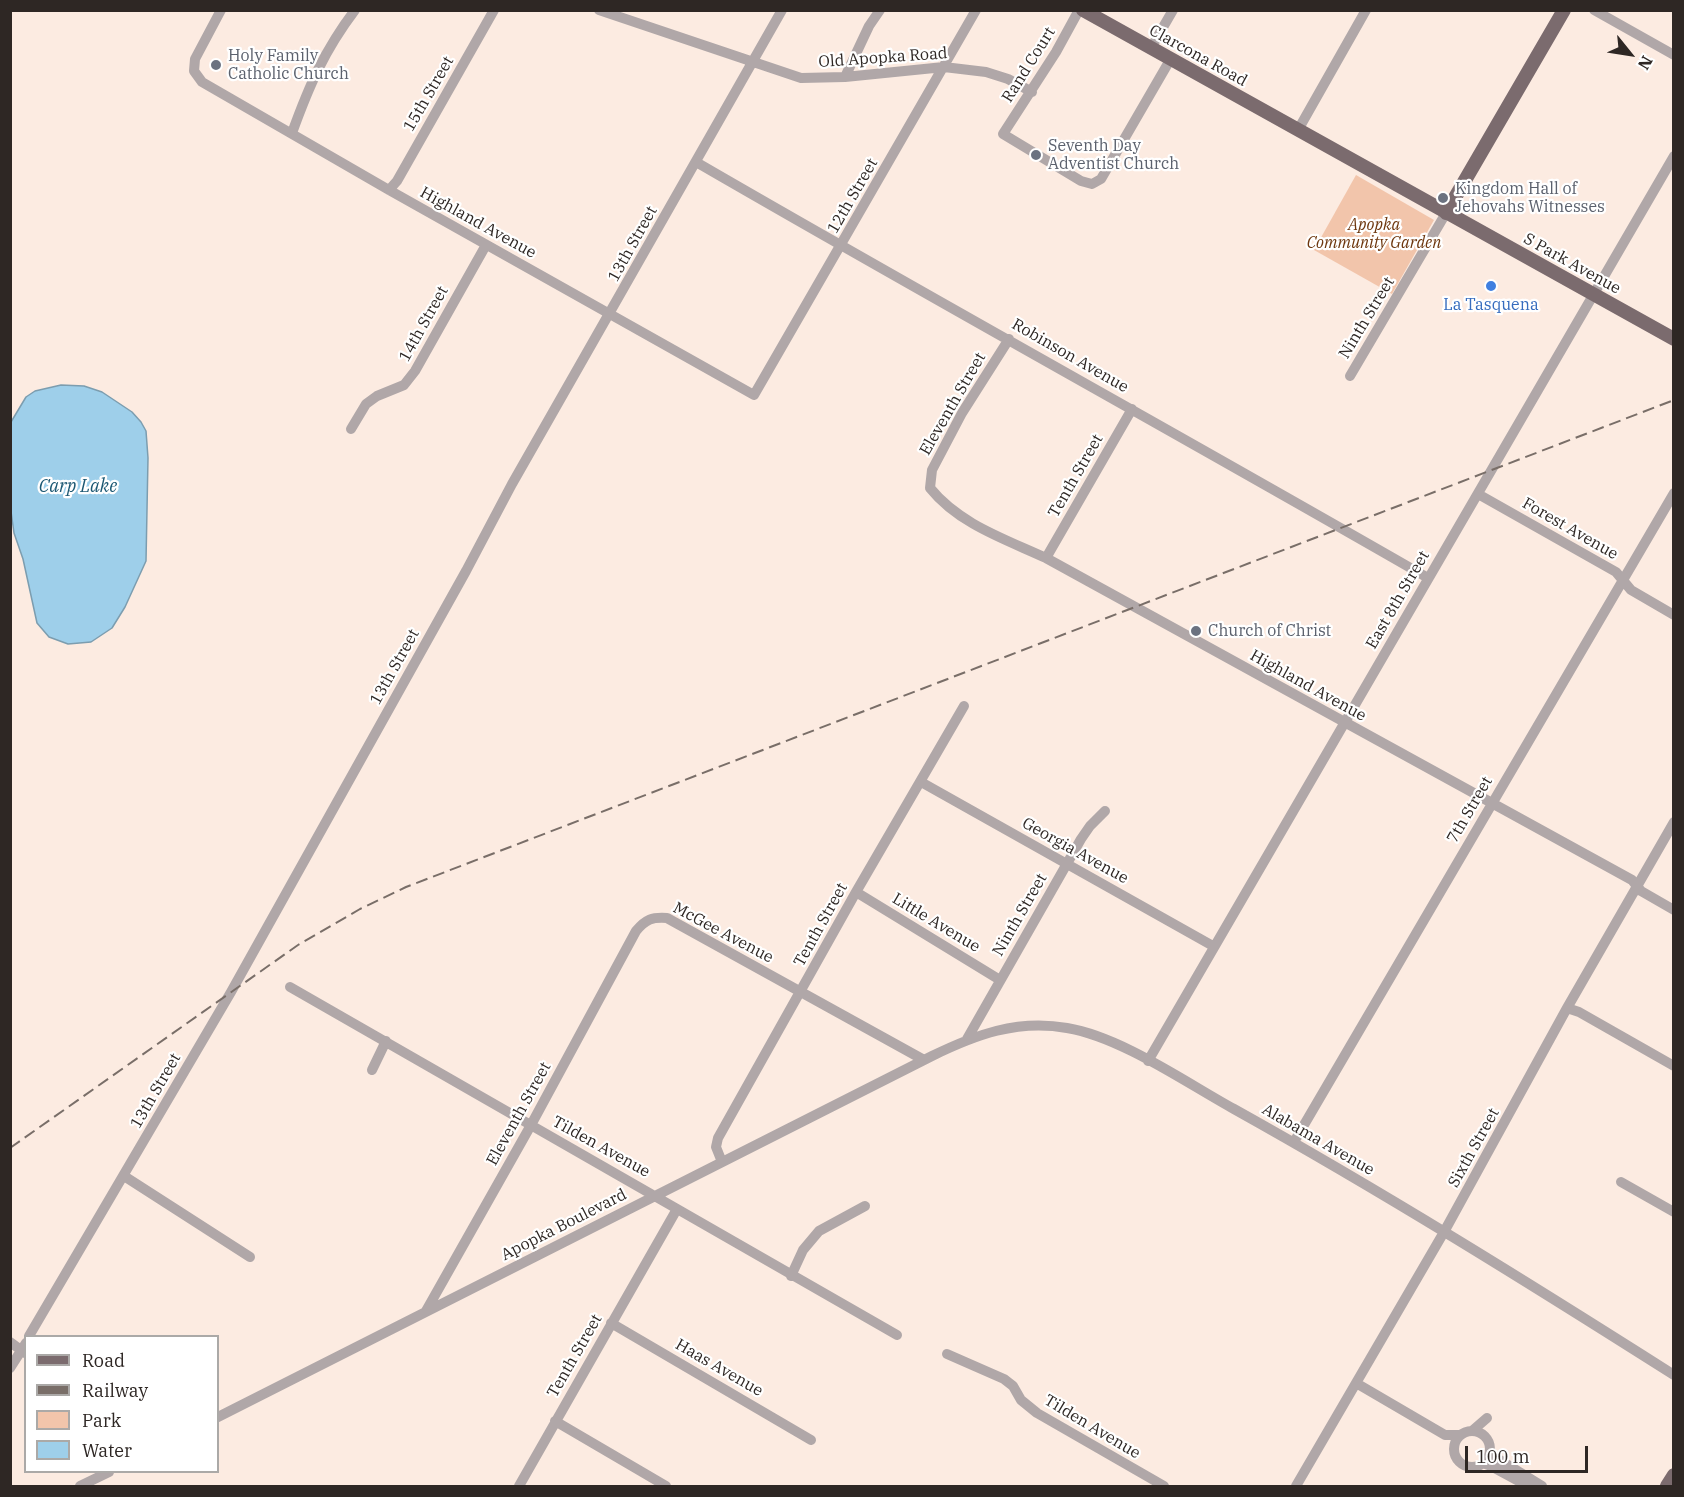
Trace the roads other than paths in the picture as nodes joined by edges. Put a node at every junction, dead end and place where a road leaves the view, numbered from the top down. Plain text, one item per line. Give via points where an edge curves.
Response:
1 (221, 10) edge
2 (355, 10) edge
3 (494, 10) edge
4 (598, 10) edge
5 (782, 10) edge
6 (880, 10) edge
7 (976, 10) edge
8 (1081, 10) edge
9 (1173, 10) edge
10 (1366, 10) edge
11 (1564, 10) edge
12 (1594, 10) edge
13 (1151, 48) junction
14 (1674, 55) edge
15 (1170, 60) junction
16 (753, 61) junction
17 (944, 67) junction
18 (845, 77) junction
19 (1032, 92) junction
20 (1298, 130) junction
21 (292, 133) junction
22 (1674, 156) edge
23 (696, 162) junction
24 (388, 190) junction
25 (1446, 213) junction
26 (486, 245) junction
27 (841, 245) junction
28 (1594, 294) junction
29 (610, 315) junction
30 (1671, 333) edge
31 (1009, 339) junction
32 (1350, 376) dead end
33 (754, 395) joint
34 (1132, 409) junction
35 (351, 429) dead end
36 (930, 488) joint
37 (1674, 493) edge
38 (1478, 494) junction
39 (1046, 558) junction
40 (1428, 578) junction
41 (1622, 580) junction
42 (1674, 615) edge
43 (964, 706) dead end
44 (1343, 723) junction
45 (921, 782) junction
46 (1491, 804) junction
47 (1105, 811) dead end
48 (1674, 822) edge
49 (1067, 864) junction
50 (1637, 886) junction
51 (856, 892) junction
52 (1674, 910) edge
53 (636, 931) joint
54 (1213, 946) junction
55 (1000, 980) junction
56 (290, 987) dead end
57 (801, 992) junction
58 (1567, 1008) junction
59 (967, 1039) junction
60 (386, 1041) junction
61 (924, 1060) junction
62 (1148, 1060) junction
63 (1674, 1066) edge
64 (372, 1070) dead end
65 (531, 1125) junction
66 (1294, 1142) junction
67 (722, 1162) junction
68 (124, 1176) junction
69 (1621, 1182) dead end
70 (656, 1195) junction
71 (865, 1206) dead end
72 (677, 1209) junction
73 (1674, 1212) edge
74 (1444, 1232) junction
75 (250, 1257) dead end
76 (791, 1276) junction
77 (426, 1311) junction
78 (611, 1323) junction
79 (30, 1335) edge
80 (897, 1335) dead end
81 (10, 1342) edge
82 (24, 1349) edge
83 (947, 1354) dead end
84 (10, 1368) edge
85 (1674, 1375) edge
86 (1356, 1383) junction
87 (219, 1416) edge
88 (555, 1421) junction
89 (1467, 1433) junction
90 (1445, 1435) junction
91 (811, 1440) dead end
92 (1488, 1445) junction
93 (1454, 1450) junction
94 (1483, 1464) junction
95 (107, 1473) edge
96 (1674, 1475) edge
97 (80, 1486) edge
98 (519, 1486) edge
99 (666, 1486) edge
100 (1164, 1486) edge
101 (1296, 1486) edge
102 (1528, 1486) edge
103 (1542, 1486) edge
104 (1667, 1486) edge

1 - 21 street, Highland Avenue via 195,59 194,71 202,82
2 - 21 street via 315,74
3 - 24 street, 15th Street via 397,181
4 - 16 street, Old Apopka Road
5 - 16 street, 13th Street
6 - 18 street
7 - 17 street, 12th Street
8 - 13 main road, Clarcona Road
8 - 19 street, Rand Court
9 - 13 street
10 - 20 street
11 - 25 main road
12 - 14 street
13 - 15 main road, Clarcona Road
15 - 19 street, Rand Court via 1101,179 1092,184 1003,134
15 - 20 main road, Clarcona Road
16 - 18 street, Old Apopka Road via 801,78
16 - 23 street, 13th Street
17 - 18 street, Old Apopka Road
17 - 19 street, Old Apopka Road via 986,72
17 - 27 street, 12th Street
20 - 25 main road, S Park Avenue
21 - 24 street, Highland Avenue
22 - 28 street, East 8th Street
23 - 27 street, Robinson Avenue
23 - 29 street, 13th Street
24 - 26 street, Highland Avenue
25 - 28 main road, S Park Avenue
25 - 32 street, Ninth Street
26 - 29 street, Highland Avenue
26 - 35 street, 14th Street via 415,371 404,385 366,404
27 - 31 street, Robinson Avenue
27 - 33 street, 12th Street
28 - 30 main road, S Park Avenue
28 - 38 street, East 8th Street
29 - 33 street, Highland Avenue
29 - 68 street, 13th Street
31 - 34 street, Robinson Avenue
31 - 36 street, Eleventh Street via 962,412 932,470
34 - 39 street, Tenth Street
34 - 40 street, Robinson Avenue
36 - 39 street, Highland Avenue via 941,502 967,521
37 - 41 street, 7th Street
38 - 40 street, East 8th Street
38 - 41 street, Forest Avenue via 1616,572
39 - 44 street, Highland Avenue
40 - 44 street, East 8th Street
41 - 42 street, Forest Avenue via 1631,590
41 - 46 street, 7th Street
43 - 45 street, Tenth Street
44 - 46 street, Highland Avenue
44 - 54 street, East 8th Street
45 - 49 street, Georgia Avenue
45 - 51 street, Tenth Street
46 - 50 street, Highland Avenue
46 - 66 street, 7th Street
47 - 49 street, Ninth Street via 1090,826
48 - 50 street, Sixth Street
49 - 54 street, Georgia Avenue
49 - 55 street, Ninth Street
50 - 52 street, Highland Avenue
50 - 58 street, Sixth Street
51 - 55 street, Little Avenue
51 - 57 street, Tenth Street
53 - 57 street, McGee Avenue via 653,917 668,918
53 - 65 street, Eleventh Street
54 - 62 street, East 8th Street
55 - 59 street, Ninth Street
56 - 60 street, Tilden Avenue
57 - 61 street, McGee Avenue
57 - 67 street, Tenth Street via 718,1138 716,1147
58 - 63 street
58 - 74 street, Sixth Street
59 - 61 street, Alabama Avenue
59 - 62 street, Alabama Avenue via 1012,1027 1057,1026 1095,1035
60 - 64 street
60 - 65 street, Tilden Avenue
61 - 67 street, Apopka Boulevard
62 - 66 street, Alabama Avenue
65 - 70 street, Tilden Avenue
65 - 77 street, Eleventh Street
66 - 74 street, Alabama Avenue
67 - 70 street, Apopka Boulevard
68 - 75 street
68 - 79 street, 13th Street
69 - 73 street
70 - 72 street, Tilden Avenue
70 - 77 street, Apopka Boulevard
71 - 76 street via 819,1231 803,1250
72 - 76 street, Tilden Avenue
72 - 78 street, Tenth Street
74 - 85 street, Alabama Avenue
74 - 86 street, Sixth Street
76 - 80 street, Tilden Avenue
77 - 87 street, Apopka Boulevard
78 - 88 street, Tenth Street
78 - 91 street, Haas Avenue
81 - 82 street
82 - 84 street
83 - 100 street, Tilden Avenue via 1004,1379 1037,1413
86 - 90 street
86 - 101 street, Sixth Street
88 - 98 street, Tenth Street
88 - 99 street
89 - 90 street
89 - 92 street via 1478,1432
89 - 92 street via 1489,1420
89 - 93 street via 1457,1439
90 - 93 street
92 - 94 street
92 - 103 street via 1495,1457
93 - 94 street via 1463,1465
94 - 102 street
95 - 97 street
96 - 104 main road

